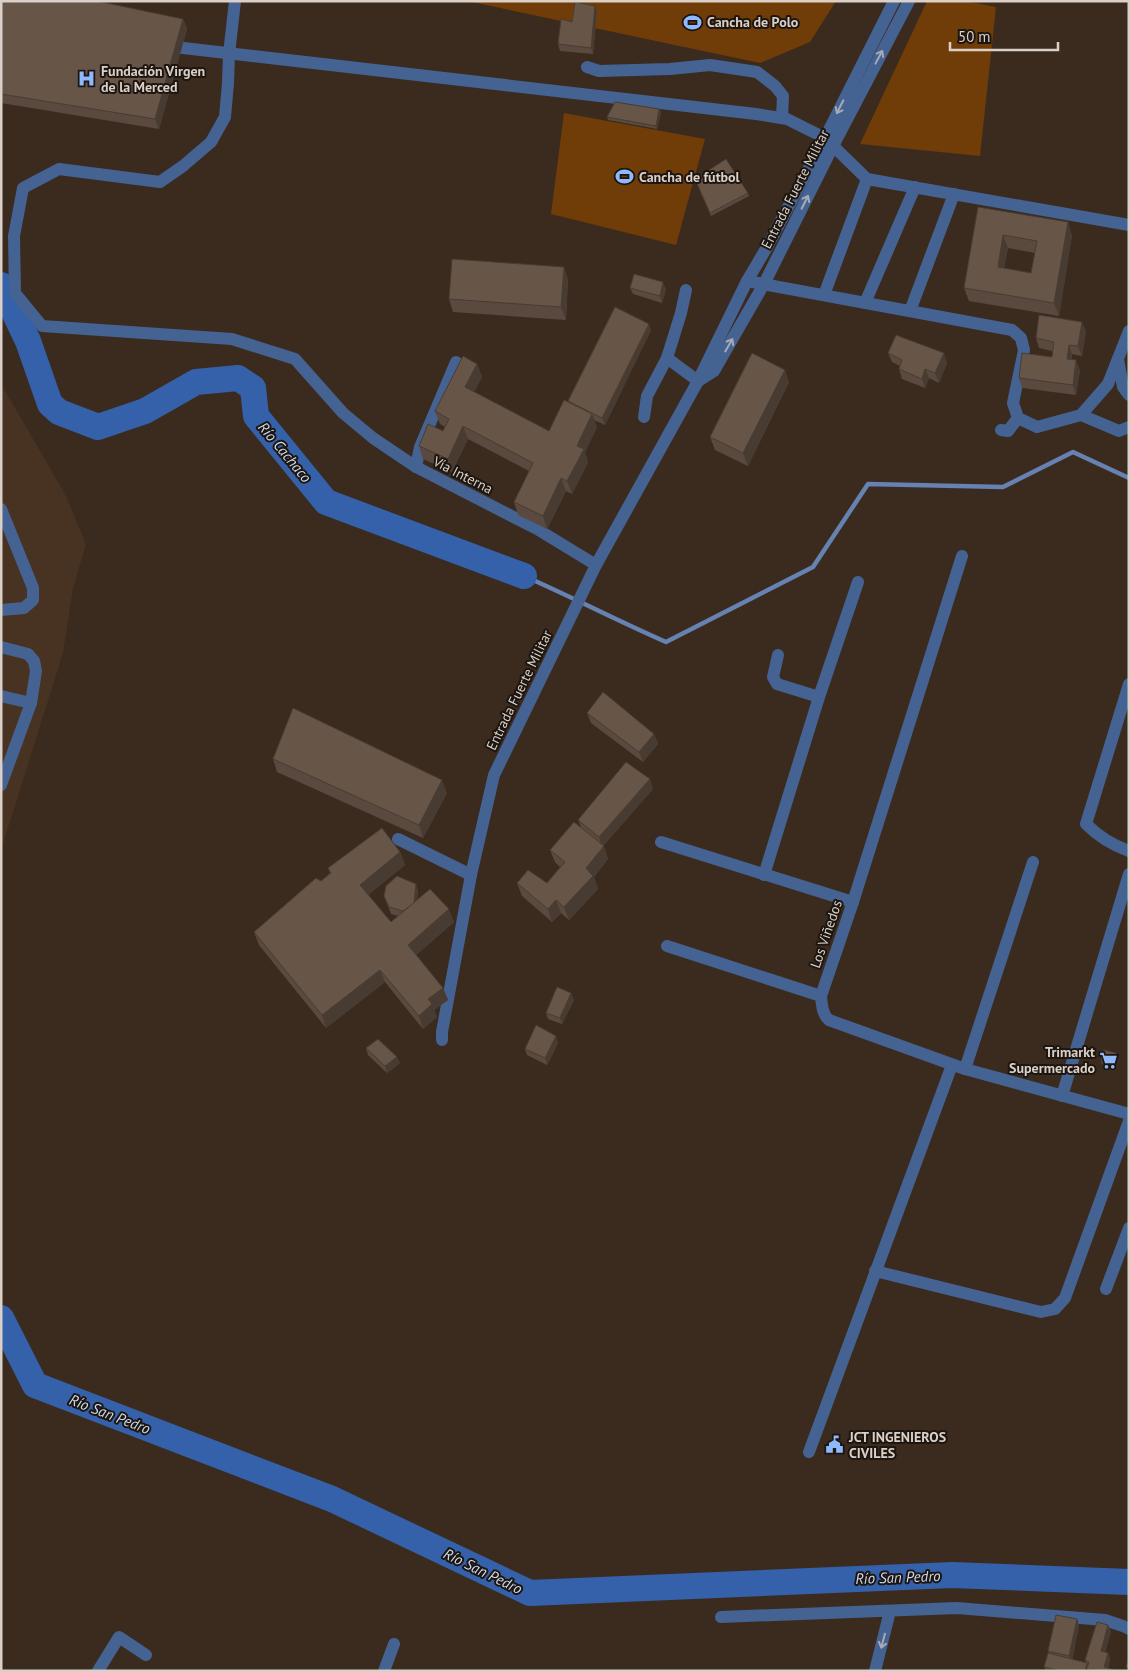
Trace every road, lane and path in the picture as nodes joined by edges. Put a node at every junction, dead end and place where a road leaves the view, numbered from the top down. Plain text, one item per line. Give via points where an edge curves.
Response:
1 (235, 1) edge
2 (894, 1) edge
3 (908, 1) edge
4 (153, 44) edge
5 (229, 54) junction
6 (587, 66) dead end
7 (782, 118) junction
8 (829, 142) junction
9 (867, 179) junction
10 (915, 187) junction
11 (954, 194) junction
12 (1129, 226) edge
13 (747, 281) junction
14 (764, 284) junction
15 (686, 290) dead end
16 (824, 295) junction
17 (865, 303) junction
18 (910, 311) junction
19 (1129, 331) edge
20 (667, 358) junction
21 (1118, 358) junction
22 (456, 362) dead end
23 (698, 381) junction
24 (1129, 395) edge
25 (1081, 414) junction
26 (644, 417) dead end
27 (1018, 418) junction
28 (1129, 427) edge
29 (1001, 430) dead end
30 (416, 467) junction
31 (1, 509) edge
32 (962, 556) dead end
33 (595, 567) junction
34 (858, 582) dead end
35 (1, 610) edge
36 (1, 647) edge
37 (778, 655) dead end
38 (1129, 684) edge
39 (1, 696) edge
40 (818, 696) junction
41 (31, 703) junction
42 (1, 785) edge
43 (398, 840) dead end
44 (661, 842) dead end
45 (1129, 851) edge
46 (1033, 862) dead end
47 (1129, 874) edge
48 (471, 875) junction
49 (764, 875) junction
50 (853, 902) junction
51 (666, 946) dead end
52 (821, 996) junction
53 (442, 1040) dead end
54 (952, 1065) junction
55 (965, 1069) junction
56 (1062, 1096) junction
57 (1129, 1114) edge
58 (1129, 1121) edge
59 (1129, 1228) edge
60 (875, 1272) junction
61 (1106, 1289) dead end
62 (809, 1452) dead end
63 (890, 1611) junction
64 (720, 1617) dead end
65 (1129, 1629) edge
66 (394, 1644) dead end
67 (146, 1655) dead end
68 (98, 1671) edge
69 (384, 1671) edge
70 (875, 1671) edge

1 - 5 street
2 -> 8 street, Entrada Fuerte Militar
8 -> 3 street, Entrada Fuerte Militar
4 - 5 street
5 - 7 street
5 - 30 street via 225,117 211,142 160,182 59,169 23,188 14,236 15,292 42,326 232,339 295,359 343,413
6 - 7 street via 599,72 710,65 757,72 783,96
7 - 8 street
8 - 9 street
8 - 13 street, Entrada Fuerte Militar
14 -> 8 street, Entrada Fuerte Militar
9 - 10 street
9 - 16 street
10 - 11 street
10 - 17 street
11 - 12 street
11 - 18 street
13 - 14 street
13 - 23 street, Entrada Fuerte Militar
14 - 16 street
23 -> 14 street, Entrada Fuerte Militar via 714,371
15 - 20 street
16 - 17 street
17 - 18 street
18 - 27 street via 1012,330 1021,338 1024,350 1013,404
19 - 21 street
20 - 23 street
20 - 26 street via 647,396
21 - 24 street via 1123,387
21 - 25 street via 1108,384
22 - 30 street, Vía Interna via 420,447
23 - 33 street, Entrada Fuerte Militar
25 - 27 street via 1037,427
25 - 28 street via 1119,431
27 - 29 street via 1008,431
30 - 33 street, Vía Interna via 537,529
31 - 35 street via 33,588 33,600 24,608
32 - 50 street, Los Viñedos
33 - 48 street, Entrada Fuerte Militar via 494,775
34 - 40 street
36 - 41 street via 28,654 34,661 36,671
37 - 40 street via 773,677 778,684
38 - 45 street via 1086,824 1096,835
39 - 41 street
40 - 49 street
41 - 42 street
43 - 48 street
44 - 49 street
46 - 55 street
47 - 56 street
48 - 53 street, Entrada Fuerte Militar
49 - 50 street
50 - 52 street, Los Viñedos
51 - 52 street
52 - 54 street via 828,1020
54 - 55 street
54 - 60 street
55 - 56 street
56 - 57 street
58 - 60 street via 1065,1298 1055,1309 1040,1312
59 - 61 street
60 - 62 street
63 - 64 street
63 - 65 street via 957,1608 1105,1620
63 -> 70 street
66 - 69 street
67 - 68 street via 119,1637

